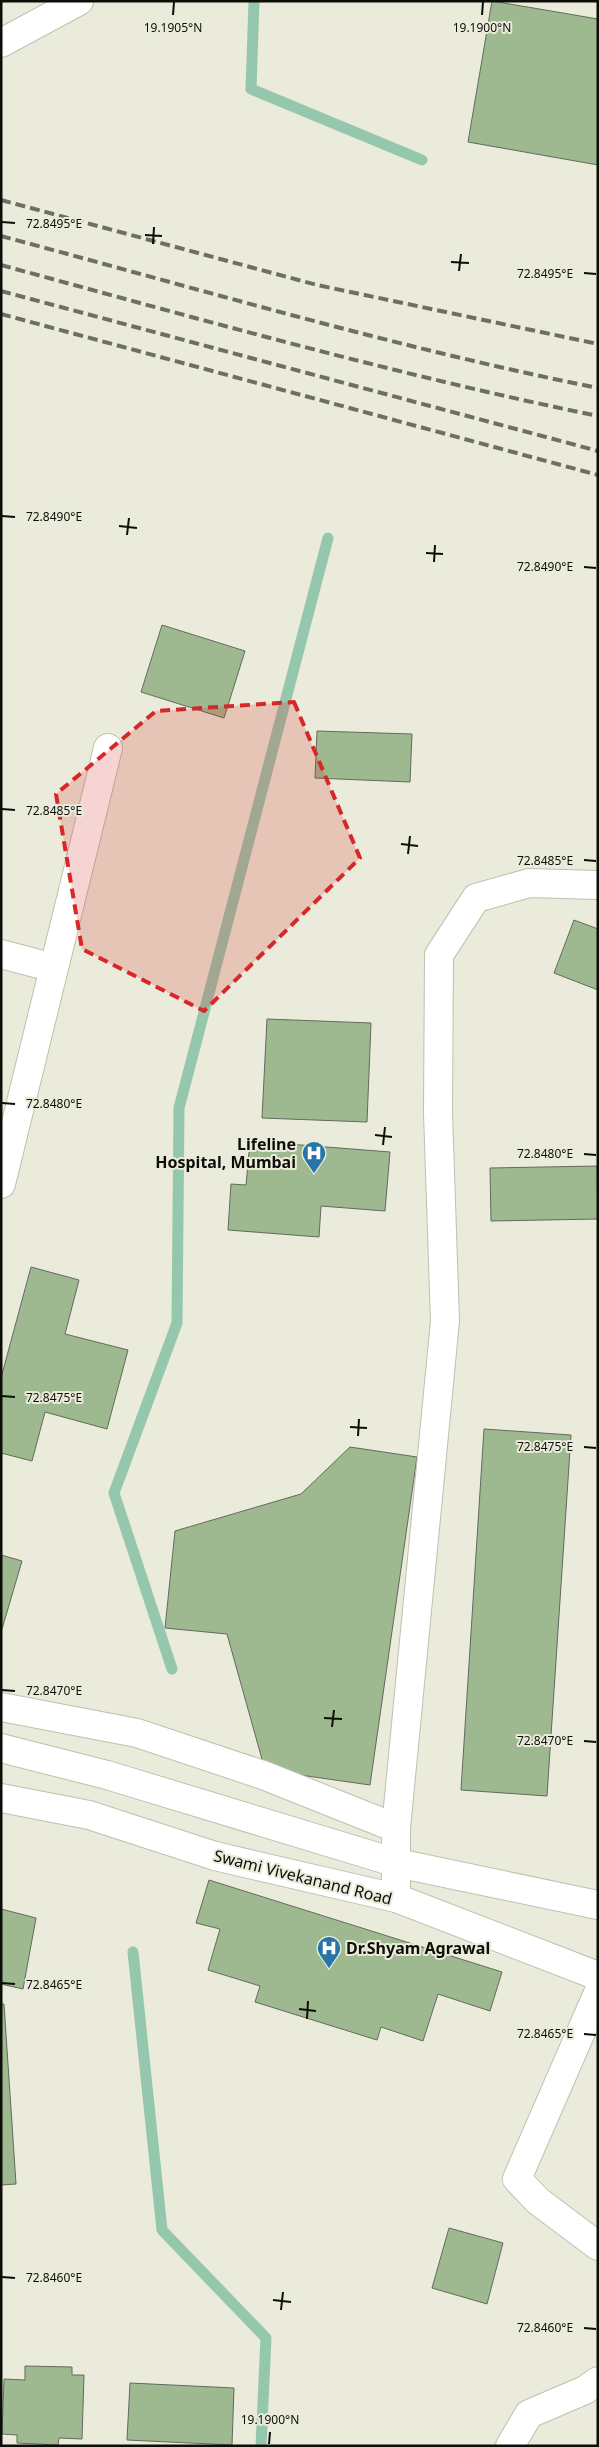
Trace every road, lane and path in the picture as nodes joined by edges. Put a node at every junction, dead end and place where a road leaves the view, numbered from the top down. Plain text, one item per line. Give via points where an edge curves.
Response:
1 (79, 1) edge
2 (1, 43) edge
3 (108, 748) dead end
4 (598, 885) edge
5 (1, 954) edge
6 (54, 968) junction
7 (1, 1184) edge
8 (7, 1708) edge
9 (1, 1748) edge
10 (1, 1798) edge
11 (396, 1828) junction
12 (397, 1863) junction
13 (396, 1898) junction
14 (598, 1905) edge
15 (598, 1976) edge
16 (598, 1993) edge
17 (598, 2246) edge
18 (598, 2381) edge
19 (510, 2446) edge

1 - 2 main road
3 - 6 main road
4 - 11 main road via 529,883 476,898 438,955 438,1113 445,1321
5 - 6 main road
6 - 7 main road
8 - 11 main road via 137,1732 263,1775
9 - 12 main road via 107,1774
10 - 13 main road, Swami Vivekanand Road via 89,1815 215,1856
11 - 12 main road
12 - 13 main road
12 - 14 main road
13 - 15 main road, Swami Vivekanand Road
16 - 17 main road via 517,2179 538,2201
18 - 19 main road via 585,2390 529,2414

